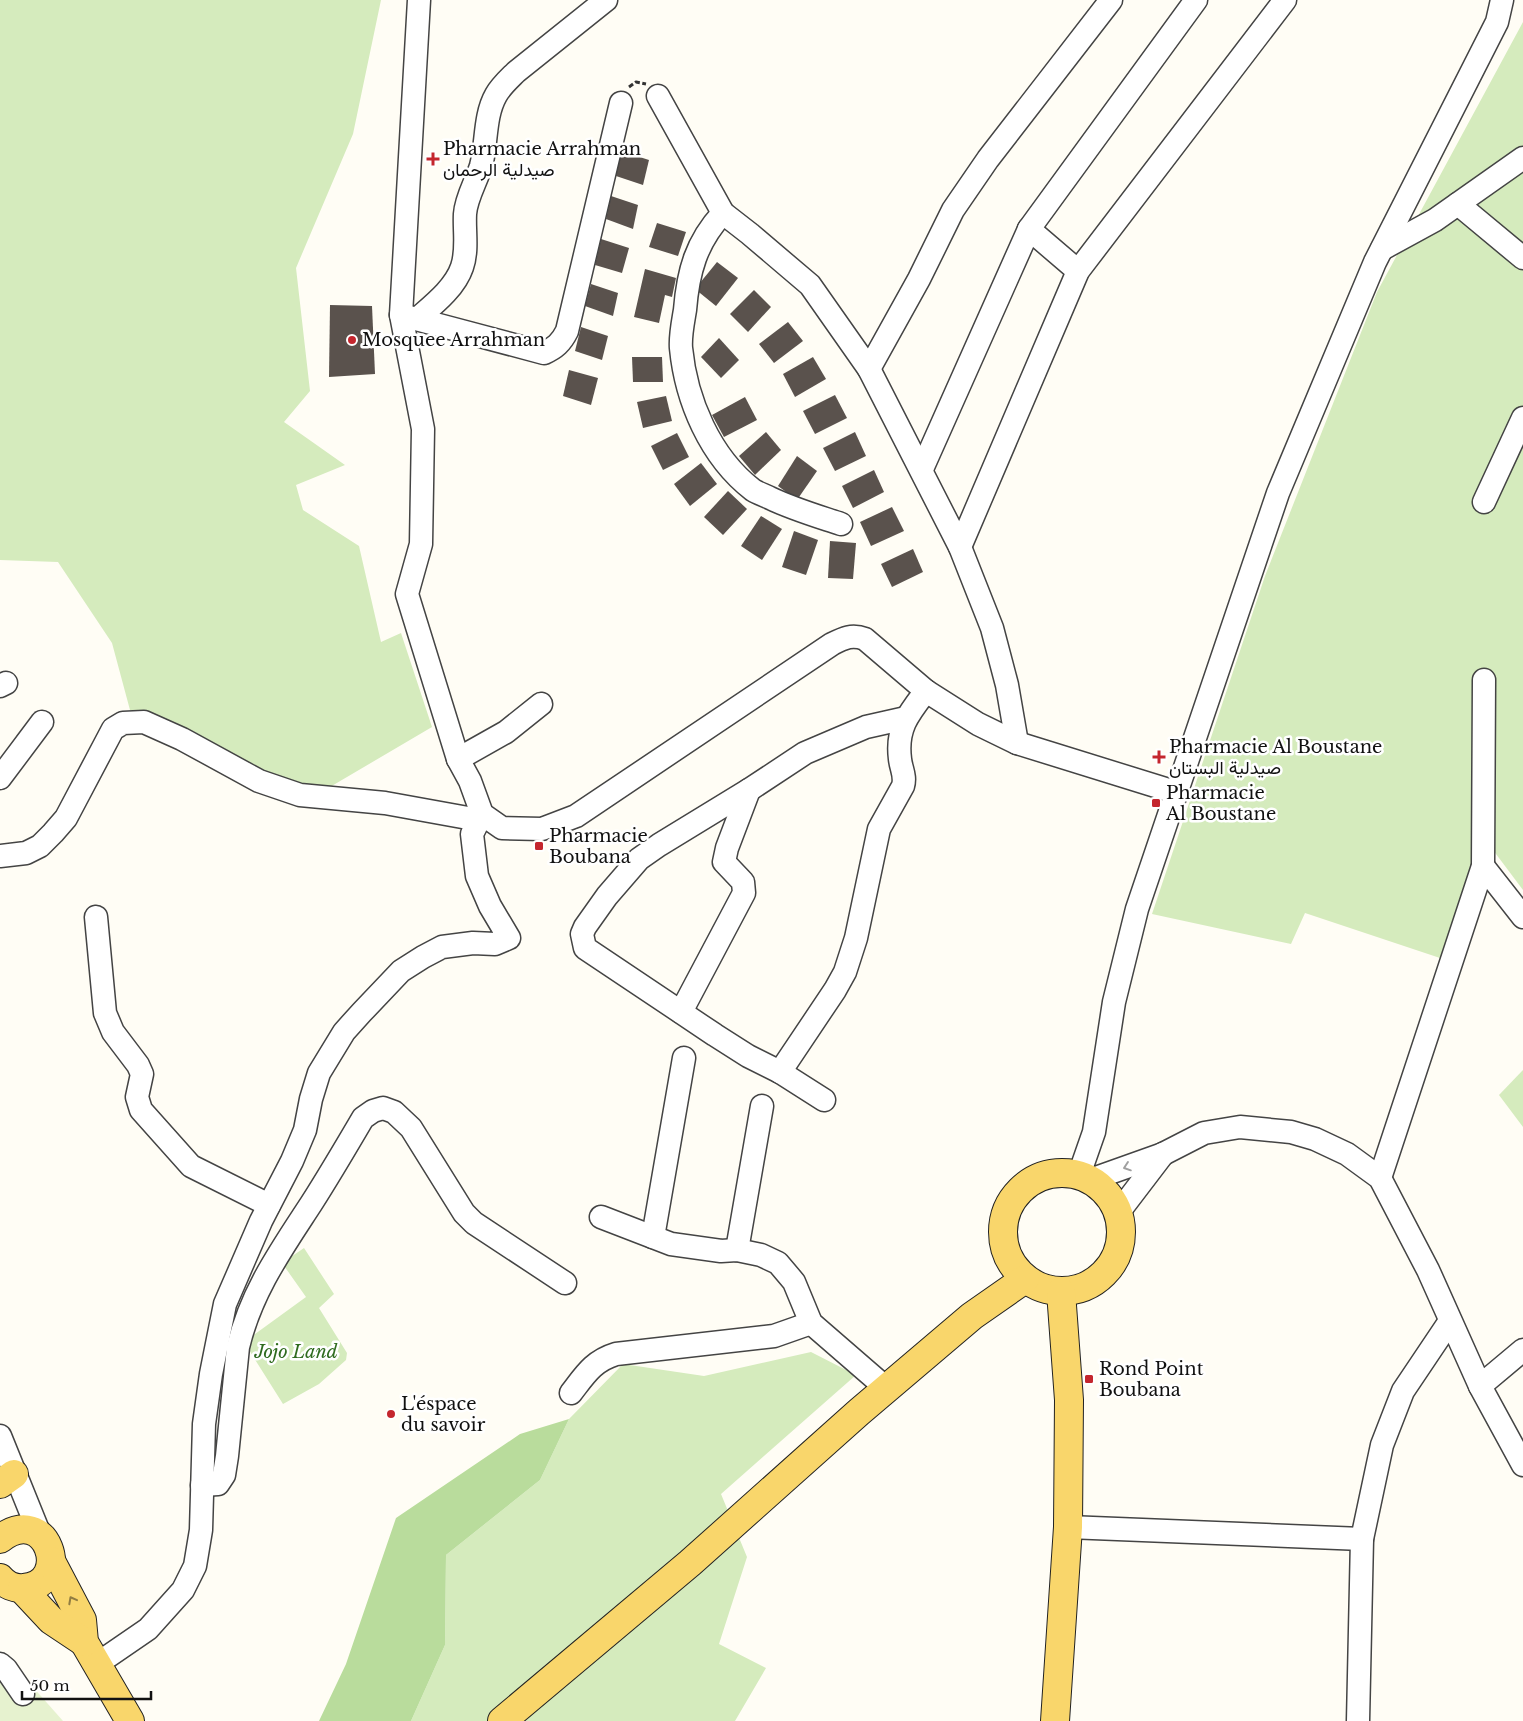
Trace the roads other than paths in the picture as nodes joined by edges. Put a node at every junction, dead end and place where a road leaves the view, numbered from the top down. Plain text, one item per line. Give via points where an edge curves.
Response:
1 (419, 0) edge
2 (606, 0) edge
3 (1111, 0) edge
4 (1196, 0) edge
5 (1284, 0) edge
6 (1502, 0) edge
7 (658, 96) dead end
8 (621, 103) dead end
9 (1523, 158) edge
10 (1458, 204) junction
11 (723, 213) junction
12 (1029, 229) junction
13 (1382, 249) junction
14 (1523, 258) edge
15 (1078, 271) junction
16 (409, 317) junction
17 (869, 369) junction
18 (1523, 418) edge
19 (922, 469) junction
20 (1484, 502) dead end
21 (841, 524) dead end
22 (960, 547) junction
23 (1484, 680) dead end
24 (926, 690) junction
25 (540, 704) dead end
26 (906, 718) junction
27 (42, 722) dead end
28 (1017, 743) junction
29 (458, 759) junction
30 (0, 778) edge
31 (749, 790) junction
32 (1176, 792) junction
33 (480, 817) junction
34 (0, 856) edge
35 (1483, 866) junction
36 (96, 917) dead end
37 (1523, 917) edge
38 (681, 1012) junction
39 (684, 1058) dead end
40 (780, 1072) junction
41 (824, 1100) dead end
42 (762, 1106) dead end
43 (1163, 1154) junction
44 (1084, 1178) junction
45 (1380, 1178) junction
46 (269, 1205) junction
47 (1118, 1213) junction
48 (601, 1217) dead end
49 (653, 1238) junction
50 (737, 1250) junction
51 (1008, 1257) junction
52 (1025, 1279) junction
53 (565, 1283) dead end
54 (1071, 1290) junction
55 (972, 1316) junction
56 (1450, 1321) junction
57 (811, 1323) junction
58 (1523, 1350) edge
59 (1480, 1386) junction
60 (886, 1388) junction
61 (571, 1393) dead end
62 (0, 1436) edge
63 (1523, 1465) edge
64 (7, 1479) edge
65 (202, 1484) junction
66 (1068, 1527) junction
67 (15, 1530) edge
68 (1362, 1539) junction
69 (51, 1561) junction
70 (8, 1588) edge
71 (91, 1653) junction
72 (0, 1664) edge
73 (23, 1694) dead end
74 (130, 1721) edge
75 (502, 1721) edge
76 (1056, 1721) edge
77 (1358, 1721) edge

1 - 16 street
2 - 16 street via 516,72 496,95 490,109 481,165 465,212 466,245 462,267 445,292
3 - 17 street via 988,159 953,210
4 - 12 street
5 - 15 street
6 - 13 street via 1496,22
7 - 11 street
8 - 16 street via 563,340 544,353
9 - 10 street
10 - 13 street
10 - 14 street
11 - 17 street via 810,286
11 - 21 street via 699,248 689,274 681,347 695,409 707,437 726,464 754,490 788,507
12 - 15 street
12 - 19 street
13 - 32 street via 1278,493
15 - 22 street
16 - 29 street via 423,429 421,544 407,594
17 - 19 street
18 - 20 street
19 - 22 street
22 - 28 street via 992,628 1007,685
23 - 35 street
24 - 26 street
24 - 28 street via 978,724
24 - 33 street via 865,639 856,636 843,638 576,816 542,829 502,828
25 - 29 street via 506,732
26 - 31 street via 866,727 805,752
26 - 40 street via 900,732 903,786 879,829 852,953 835,990
27 - 30 street
28 - 32 street
29 - 33 street via 470,781
31 - 38 street via 724,862 743,882 744,893
31 - 38 street via 639,860 607,896 582,934 585,948
32 - 44 street via 1137,909 1114,1002
33 - 34 street via 300,795 259,781 144,722 133,722 113,729 66,818 53,833 40,846 26,853
33 - 46 street via 472,834 476,876 509,938 495,944 442,947 423,957 401,971 344,1032 319,1073 305,1130
35 - 37 street
35 - 45 street
36 - 46 street via 105,1013 113,1032 142,1074 137,1098 141,1110 191,1166
38 - 40 street via 748,1056
39 - 49 street
40 - 41 street
42 - 50 street
43 -> 44 street
43 - 45 street via 1204,1133 1240,1127 1291,1132 1347,1154
43 - 47 street
44 - 47 main road via 1108,1194
44 - 51 main road via 1059,1173 1039,1178 1022,1189 1010,1205 1004,1224
45 - 56 street via 1428,1270
46 - 65 street via 225,1304 204,1424
47 - 54 main road via 1122,1232 1119,1250 1111,1267 1098,1280
48 - 49 street
49 - 50 street via 692,1248
50 - 57 street via 778,1263 794,1282
51 - 52 main road
51 - 55 main road
52 - 54 main road via 1040,1288
52 - 55 main road
53 - 65 street via 474,1223 464,1213 411,1128 394,1112 383,1108 373,1111 363,1118 264,1277 238,1347 224,1476 218,1484
54 - 66 main road
55 - 60 main road
56 - 59 street
56 - 68 street via 1403,1391 1382,1445
57 - 60 street
57 - 61 street via 774,1336 629,1352 602,1358
58 - 59 street
59 - 63 street
60 - 75 main road via 690,1563
62 - 64 street
64 - 67 street
65 - 71 street via 201,1530 195,1566 183,1590 148,1629
66 - 68 street
66 - 76 main road
67 - 69 main road via 47,1542
68 - 77 street
69 - 70 main road via 49,1572 42,1581 33,1586
71 -> 69 main road via 82,1620
70 - 71 main road
71 - 74 main road
72 - 73 street

